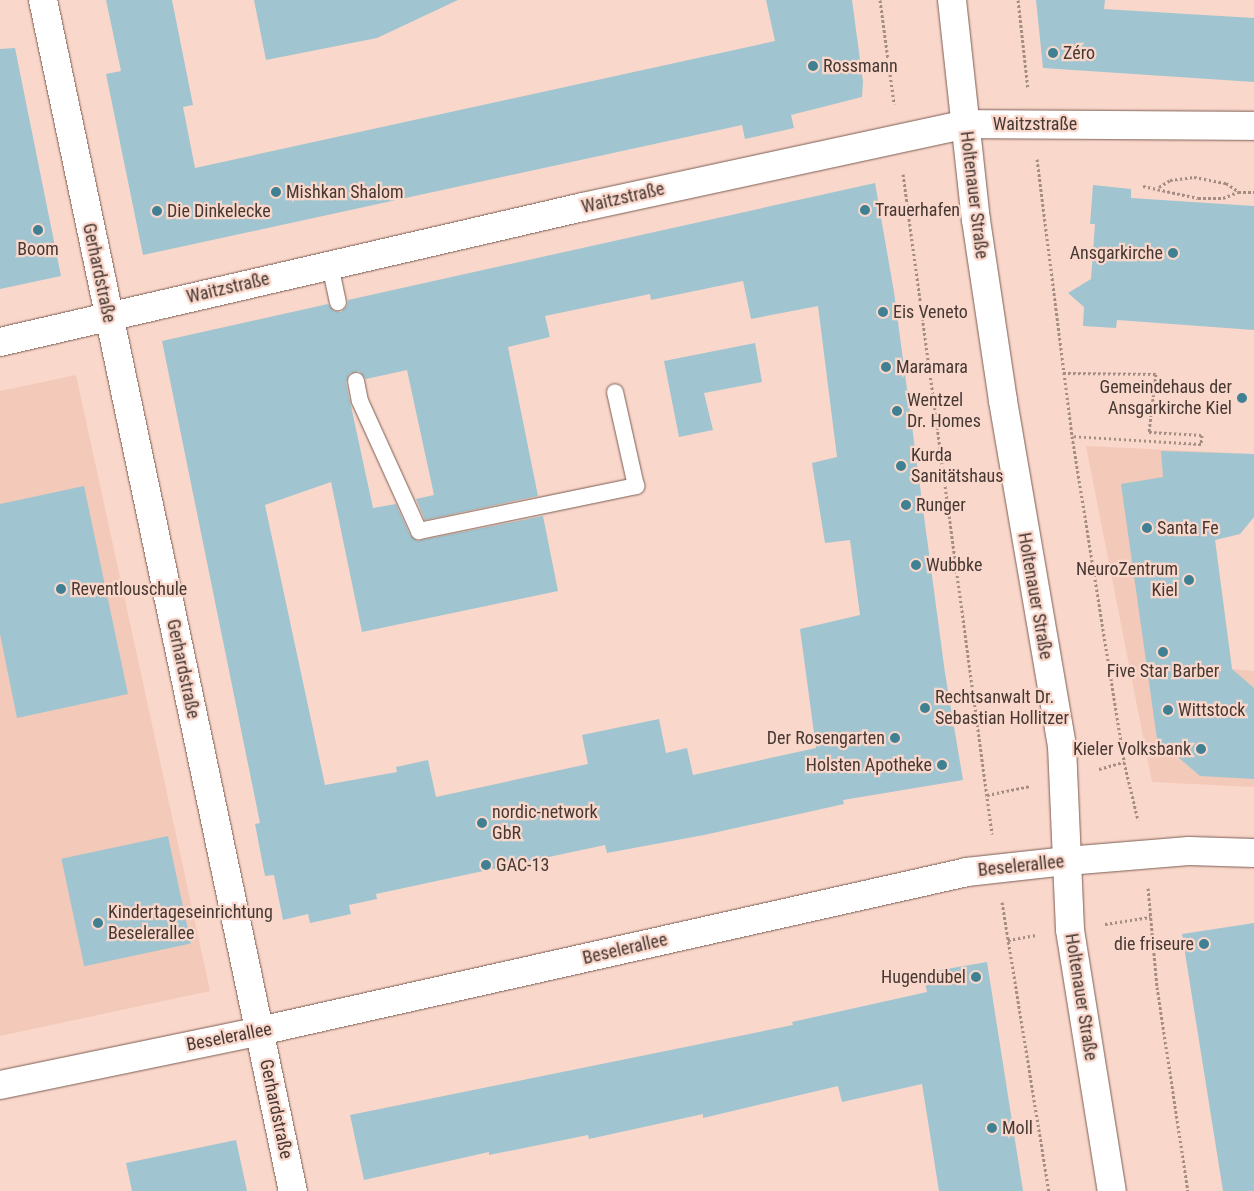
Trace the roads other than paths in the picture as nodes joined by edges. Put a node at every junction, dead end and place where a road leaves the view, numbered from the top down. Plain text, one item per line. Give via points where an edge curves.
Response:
1 (43, 0) edge
2 (952, 0) edge
3 (966, 124) junction
4 (1254, 126) edge
5 (330, 265) junction
6 (338, 302) dead end
7 (108, 316) junction
8 (0, 342) edge
9 (356, 381) dead end
10 (615, 392) dead end
11 (1254, 854) edge
12 (1067, 861) junction
13 (260, 1031) junction
14 (0, 1085) edge
15 (293, 1191) edge
16 (1112, 1191) edge

1 - 7 street, Gerhardstraße
2 - 3 street, Holtenauer Straße
3 - 4 street, Waitzstraße
3 - 5 street, Waitzstraße
3 - 12 street, Holtenauer Straße via 1003,401 1062,746
5 - 6 lane
5 - 7 street, Waitzstraße
7 - 8 street, Waitzstraße
7 - 13 street, Gerhardstraße
9 - 10 lane via 360,401 419,531 636,486
11 - 12 street, Beselerallee via 1189,851
12 - 13 street, Beselerallee via 967,872
12 - 16 street, Holtenauer Straße via 1070,930
13 - 14 street, Beselerallee
13 - 15 street, Gerhardstraße

